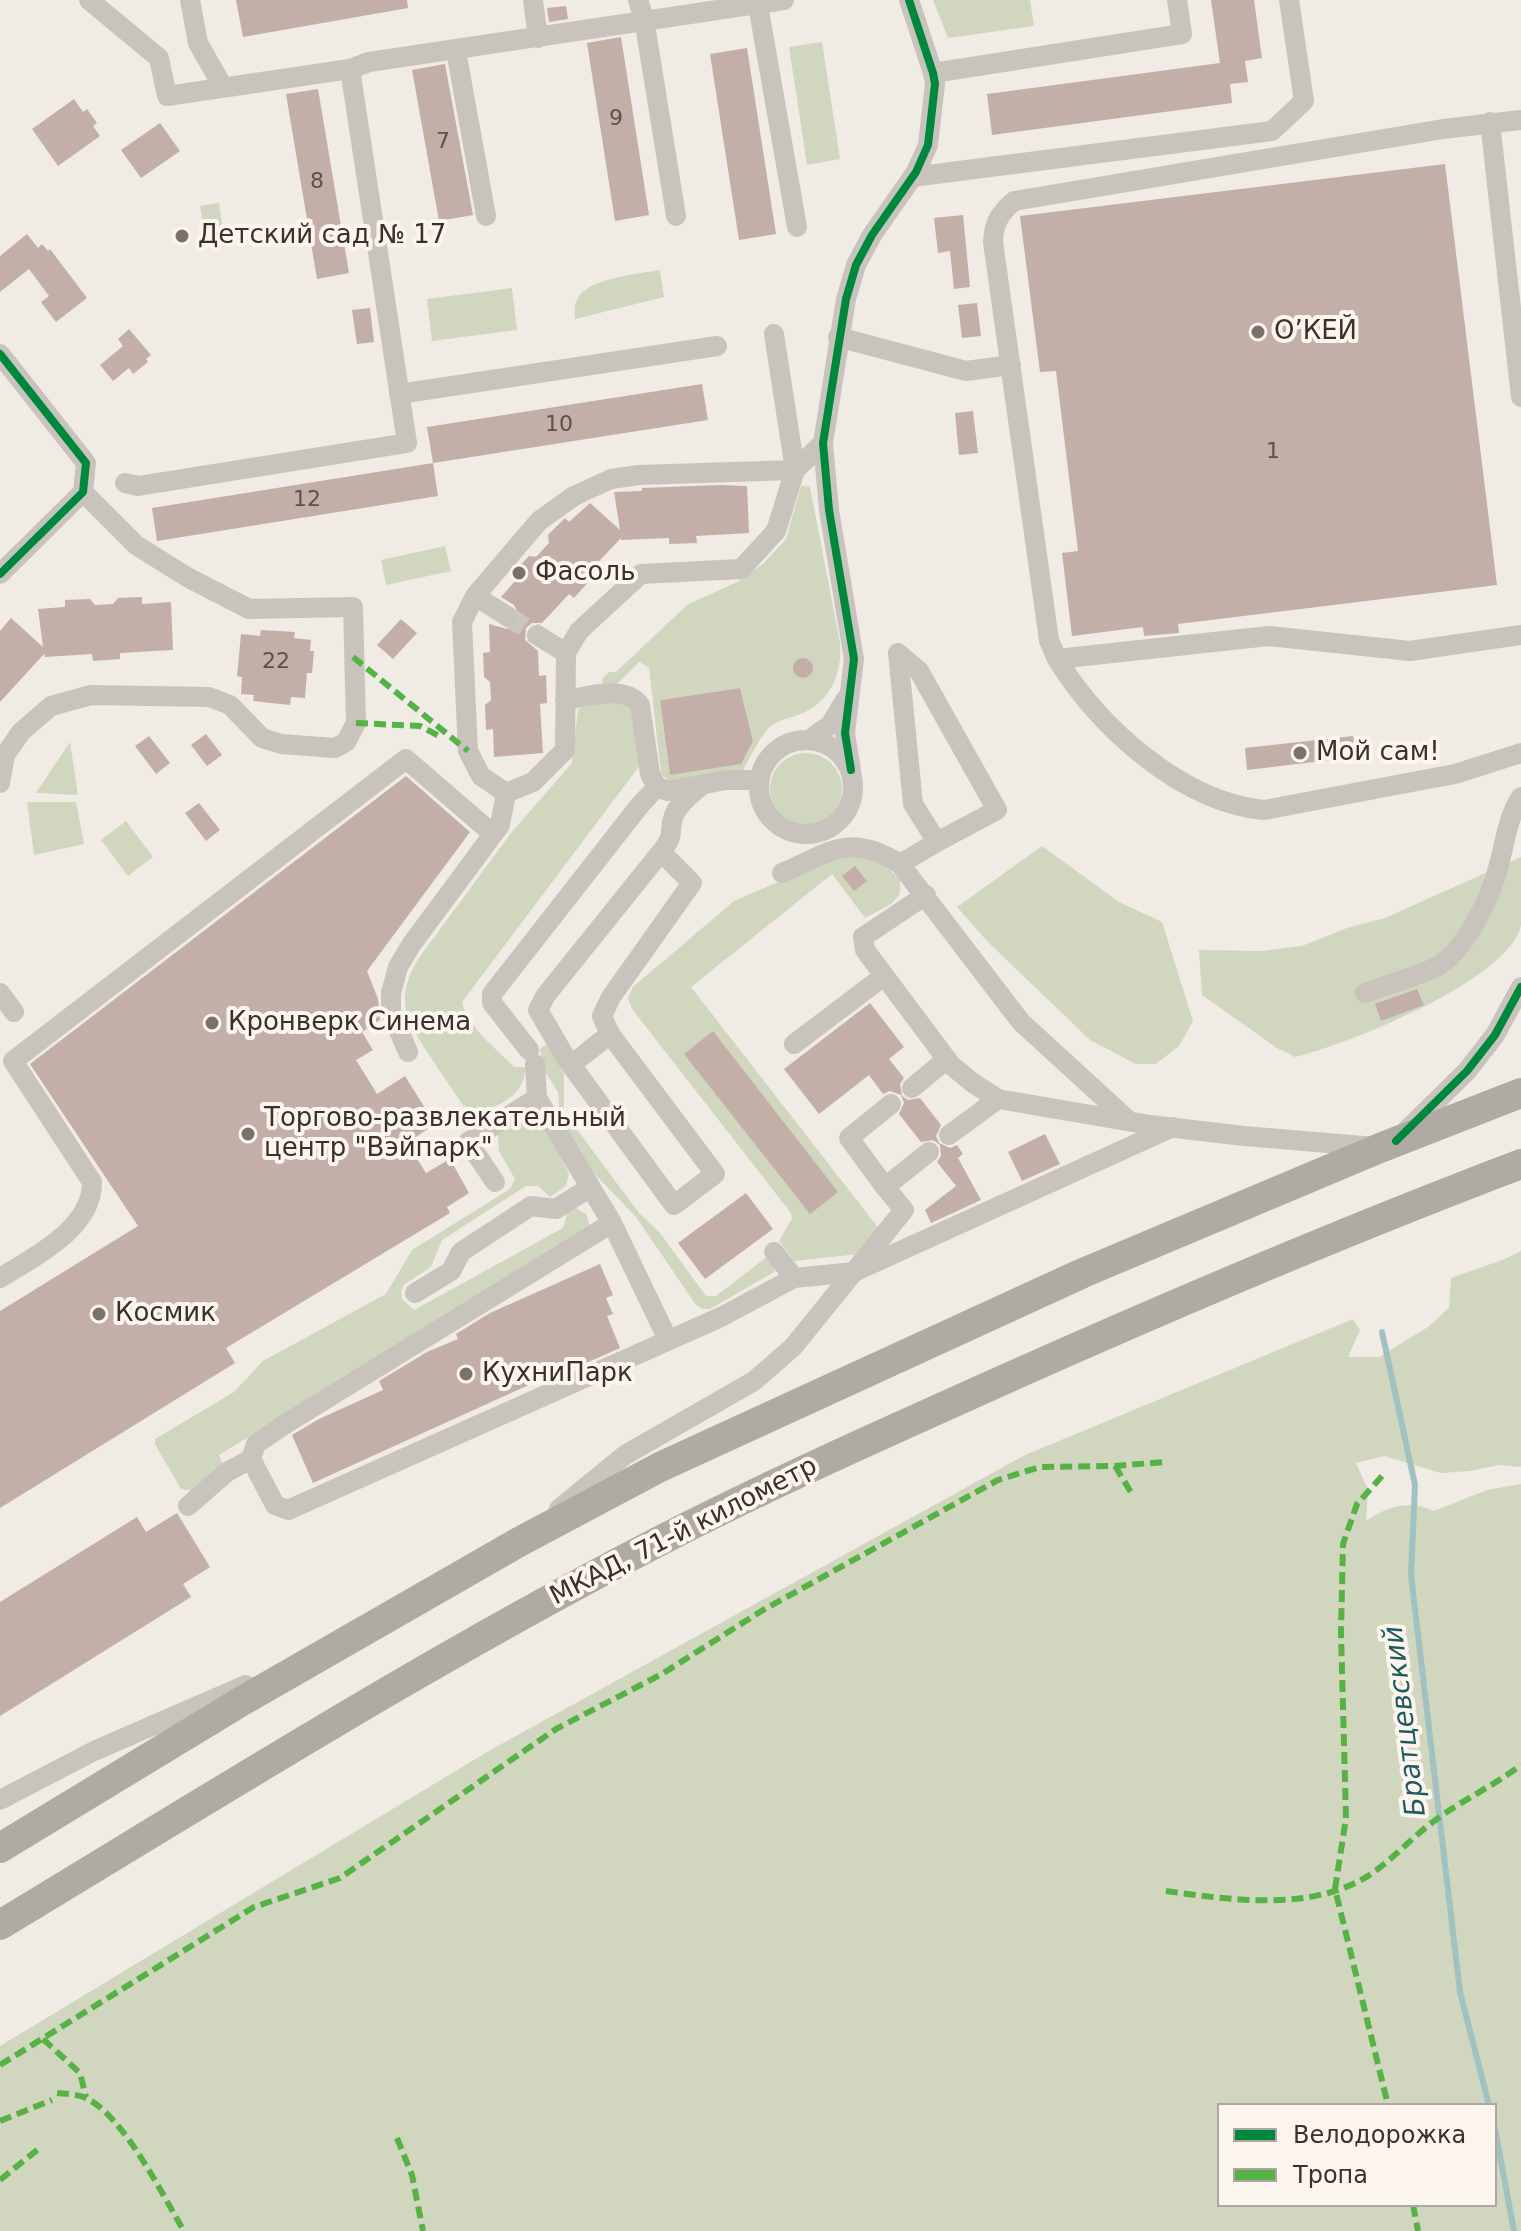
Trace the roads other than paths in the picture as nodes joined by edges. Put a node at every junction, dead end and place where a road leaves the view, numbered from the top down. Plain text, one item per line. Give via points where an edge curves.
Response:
1 (89, 0) edge
2 (190, 0) edge
3 (533, 0) edge
4 (784, 0) edge
5 (909, 0) edge
6 (1177, 0) edge
7 (1289, 0) edge
8 (758, 5) junction
9 (641, 10) edge
10 (538, 38) junction
11 (456, 51) junction
12 (350, 69) junction
13 (933, 73) junction
14 (223, 87) junction
15 (1521, 120) edge
16 (1490, 122) junction
17 (912, 177) junction
18 (486, 216) dead end
19 (676, 216) dead end
20 (797, 227) dead end
21 (774, 334) dead end
22 (838, 337) junction
23 (717, 346) dead end
24 (0, 354) edge
25 (1011, 365) junction
26 (399, 394) junction
27 (1521, 397) edge
28 (823, 443) junction
29 (795, 470) junction
30 (125, 483) dead end
31 (83, 492) junction
32 (0, 574) edge
33 (475, 596) junction
34 (507, 616) tunnel mouth
35 (537, 635) tunnel mouth
36 (1521, 635) edge
37 (566, 653) junction
38 (1057, 659) junction
39 (851, 691) junction
40 (565, 700) junction
41 (809, 740) junction
42 (1521, 753) edge
43 (851, 770) junction
44 (759, 780) junction
45 (0, 783) edge
46 (702, 785) junction
47 (657, 787) junction
48 (506, 793) junction
49 (1521, 797) edge
50 (493, 834) junction
51 (937, 842) junction
52 (661, 852) junction
53 (900, 864) junction
54 (782, 873) dead end
55 (926, 895) junction
56 (884, 976) junction
57 (1521, 987) edge
58 (0, 993) edge
59 (1365, 993) dead end
60 (14, 1012) dead end
61 (610, 1034) junction
62 (794, 1044) dead end
63 (408, 1052) dead end
64 (947, 1059) junction
65 (571, 1065) junction
66 (1521, 1075) edge
67 (912, 1088) dead end
68 (1521, 1093) edge
69 (537, 1098) junction
70 (998, 1099) junction
71 (891, 1104) dead end
72 (1475, 1111) junction
73 (1128, 1120) junction
74 (1173, 1127) junction
75 (949, 1135) dead end
76 (1388, 1144) junction
77 (929, 1152) dead end
78 (1521, 1164) edge
79 (495, 1182) dead end
80 (885, 1187) junction
81 (589, 1188) junction
82 (612, 1223) junction
83 (774, 1252) dead end
84 (854, 1272) junction
85 (0, 1278) edge
86 (794, 1278) junction
87 (415, 1293) dead end
88 (668, 1340) junction
89 (251, 1459) junction
90 (188, 1506) dead end
91 (519, 1542) junction
92 (342, 1644) junction
93 (0, 1800) edge
94 (0, 1848) edge
95 (0, 1925) edge

1 - 14 street via 159,58 167,96
2 - 14 street via 198,43
3 - 10 street
4 - 8 street
5 - 13 street
6 - 13 street via 1182,34
7 - 17 street via 1304,101 1272,131
8 - 9 street
8 - 20 street
9 - 10 street
9 - 19 street
10 - 11 street
11 - 12 street
11 - 18 street
12 - 14 street
12 - 26 street
13 - 17 street via 928,145
15 - 16 street
16 - 25 street via 1014,201 1001,212 993,242
16 - 27 street
17 - 22 street via 856,265
21 - 29 street
22 - 25 street via 966,371
22 - 28 street
23 - 26 street
24 - 31 street via 86,463
25 - 38 street via 1049,640
26 - 30 street via 407,443 211,476 138,486
28 - 29 street
28 - 39 street via 854,659
29 - 33 street via 611,479 539,521
29 - 37 street via 776,531 741,569 641,574 579,631
31 - 32 street
31 - 45 street via 136,545 249,609 353,607 356,723 346,742 335,748 281,744 262,738 230,705 209,697 91,695 51,706 21,732 5,755
33 - 34 street
33 - 48 street via 462,622 468,751 481,776
35 - 37 street
36 - 38 street via 1410,651 1269,636
37 - 40 street
38 - 42 street via 1077,692 1140,754 1239,808 1264,810 1455,774
39 - 41 street via 830,725
39 - 43 street via 845,733
40 - 47 street via 621,693 635,699
40 - 48 street via 565,750 533,782
41 - 43 street via 841,754
41 - 44 street via 772,754
43 - 44 street via 854,788 840,822 805,835 773,821 763,807
44 - 46 street
46 - 47 street via 668,791
46 - 52 street via 674,816 672,838
47 - 69 street via 492,994 492,1003 532,1057
48 - 50 street
49 - 59 street via 1506,831 1497,875 1463,942 1438,966
50 - 63 street via 398,967 391,1012
50 - 85 street via 406,759 13,1061 92,1182 93,1197 57,1243
51 - 51 street via 913,804 898,653 919,671 997,810
51 - 53 street
52 - 61 street via 692,883 611,997 602,1016
52 - 65 street via 538,1010
53 - 54 street via 860,846 839,848
53 - 55 street
55 - 56 street via 863,937 865,950
55 - 73 street via 1021,1022
56 - 62 street
56 - 64 street
57 - 76 street via 1495,1035 1467,1071
58 - 60 street
61 - 65 street
61 - 65 street via 715,1174 674,1205
64 - 67 street
64 - 70 street
66 - 72 street
68 - 72 highway
69 - 79 street via 468,1142
69 - 81 street
70 - 73 street
70 - 75 street
71 - 80 street via 849,1138
72 - 76 highway
73 - 74 street
74 - 76 street
74 - 84 street
76 - 91 highway via 792,1404
77 - 80 street
78 - 95 highway, МКАД, 71-й километр via 1109,1332 689,1526 276,1758
80 - 84 street via 904,1210
81 - 82 street
81 - 87 street via 556,1209 531,1206 461,1252 451,1271
82 - 88 street
82 - 89 street via 287,1423 256,1444
83 - 86 street
84 - 86 street
84 - 91 street via 793,1347 754,1381 625,1455
86 - 88 street
88 - 89 street via 288,1510 275,1505
89 - 90 street
91 - 92 highway
92 - 93 street via 94,1751
92 - 94 highway

